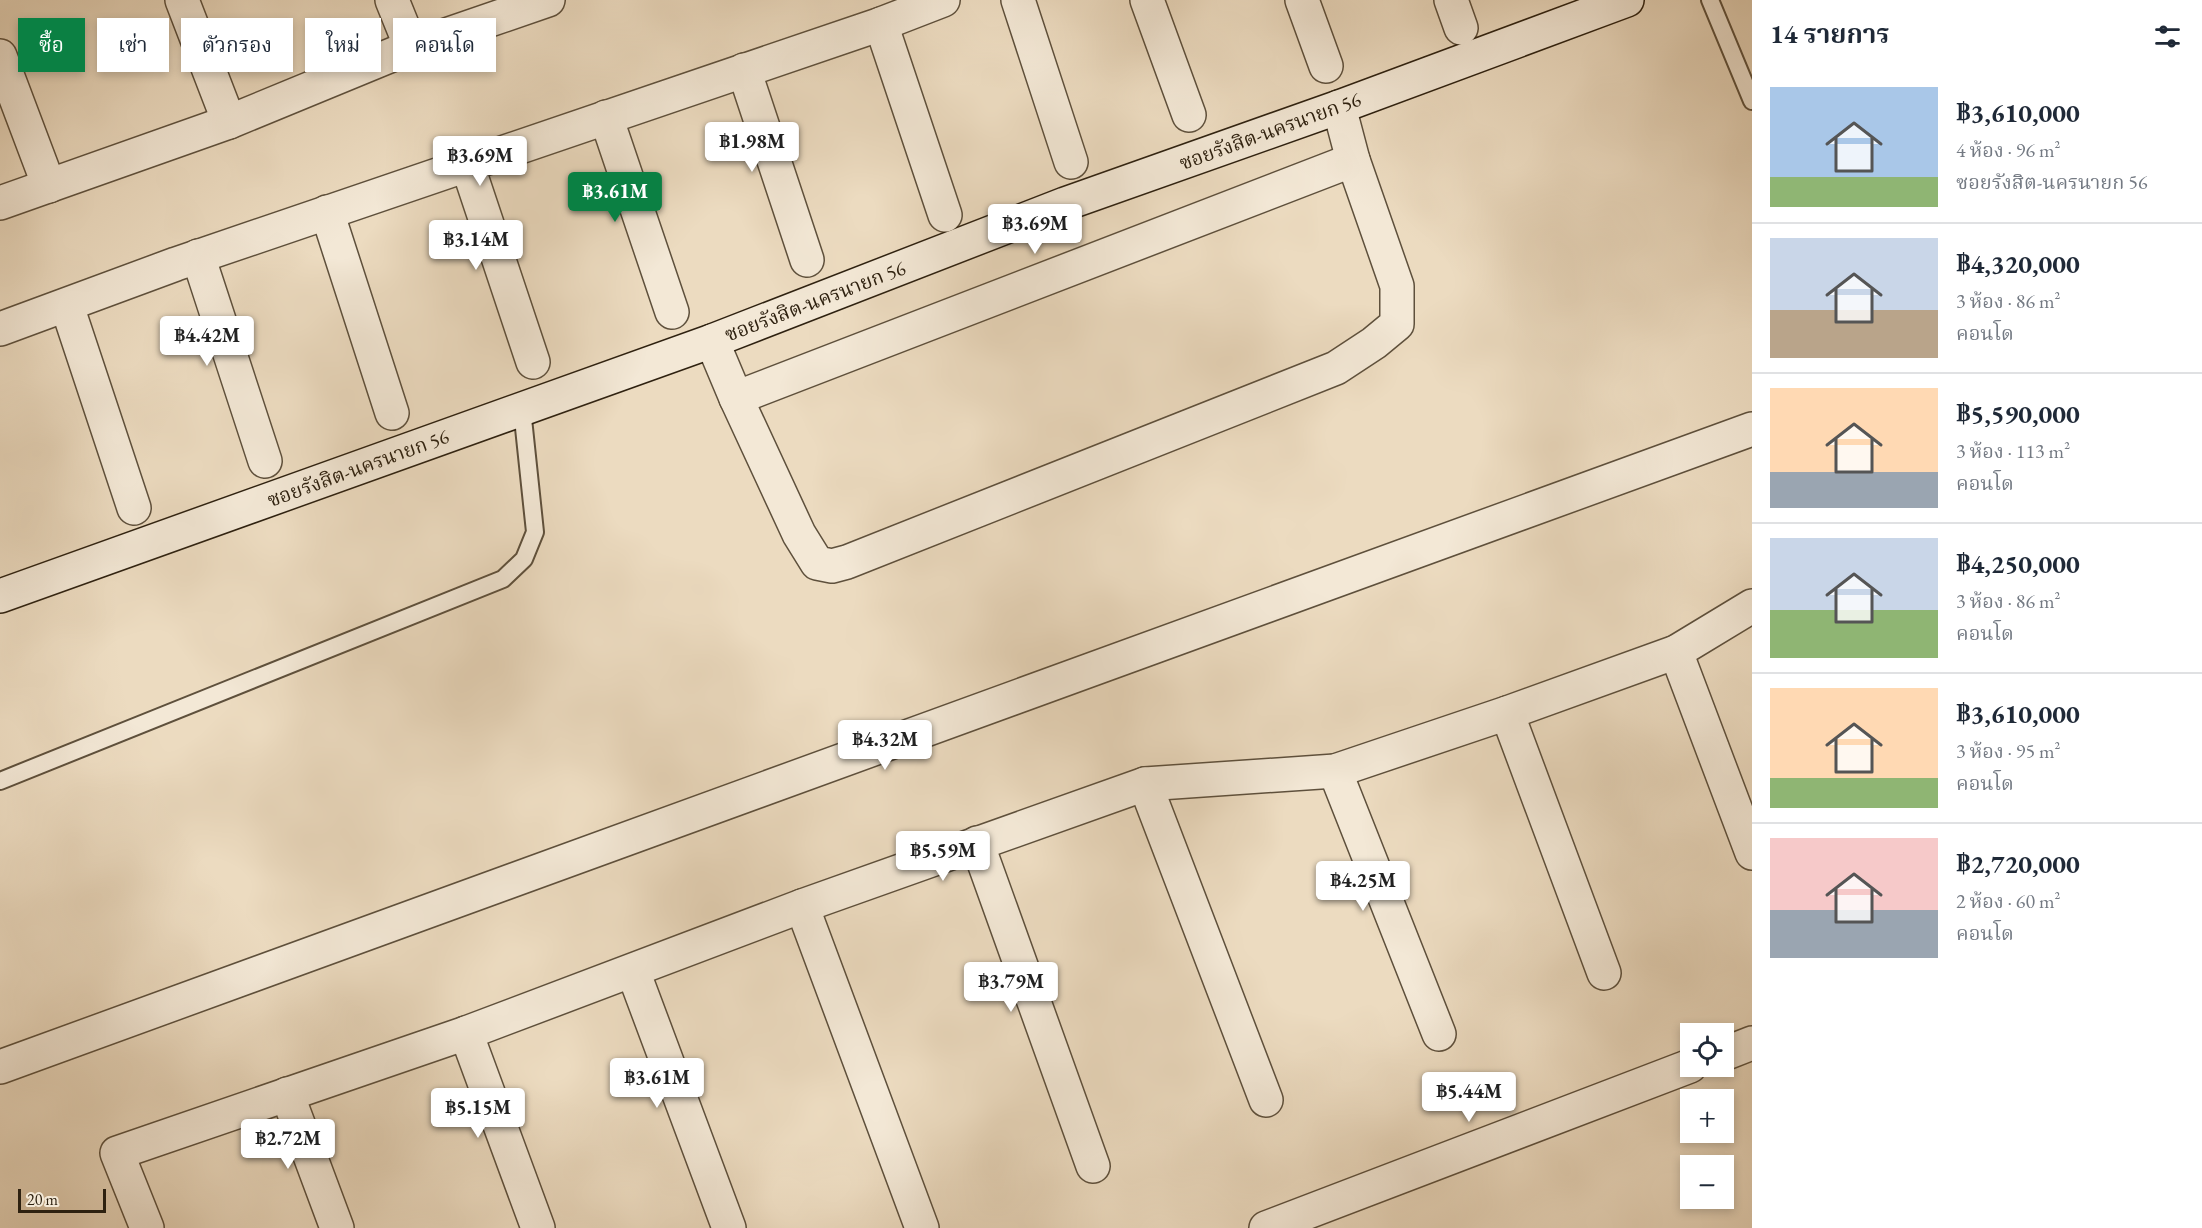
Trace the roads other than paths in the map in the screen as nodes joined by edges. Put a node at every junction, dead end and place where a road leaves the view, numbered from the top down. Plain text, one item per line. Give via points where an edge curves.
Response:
1 (182, 0) edge
2 (392, 0) edge
3 (548, 0) edge
4 (943, 0) edge
5 (1018, 0) edge
6 (1147, 0) edge
7 (1302, 0) edge
8 (1627, 0) edge
9 (1710, 0) edge
10 (399, 18) edge
11 (496, 18) edge
12 (881, 24) junction
13 (393, 54) edge
14 (0, 56) edge
15 (1326, 66) dead end
16 (744, 70) junction
17 (1752, 101) edge
18 (1339, 107) junction
19 (1189, 115) dead end
20 (606, 117) junction
21 (229, 122) junction
22 (1353, 160) junction
23 (1071, 162) dead end
24 (467, 164) junction
25 (50, 186) junction
26 (0, 203) edge
27 (327, 212) junction
28 (945, 215) dead end
29 (198, 256) junction
30 (807, 260) dead end
31 (67, 306) junction
32 (672, 312) dead end
33 (0, 329) edge
34 (712, 341) junction
35 (533, 362) dead end
36 (736, 398) junction
37 (522, 409) junction
38 (392, 412) dead end
39 (1752, 429) edge
40 (265, 461) dead end
41 (134, 508) dead end
42 (0, 596) edge
43 (1752, 606) edge
44 (1676, 652) junction
45 (1507, 713) junction
46 (1335, 771) junction
47 (0, 782) edge
48 (1145, 784) junction
49 (977, 843) junction
50 (1752, 853) edge
51 (802, 906) junction
52 (633, 971) junction
53 (1604, 973) dead end
54 (466, 1032) junction
55 (1439, 1034) dead end
56 (1752, 1043) edge
57 (1734, 1050) edge
58 (0, 1067) edge
59 (1680, 1070) edge
60 (287, 1095) junction
61 (1266, 1100) dead end
62 (1093, 1166) dead end
63 (147, 1228) edge
64 (338, 1228) edge
65 (538, 1228) edge
66 (729, 1228) edge
67 (922, 1228) edge
68 (1266, 1228) edge

1 - 21 street
2 - 10 street
3 - 11 street
4 - 12 street
5 - 23 street
6 - 19 street
7 - 15 street
8 - 18 street, ซอยรังสิต-นครนายก 56
9 - 17 lane
12 - 16 street
12 - 28 street
13 - 21 street
14 - 25 street
16 - 20 street
16 - 30 street
18 - 22 street
18 - 34 street, ซอยรังสิต-นครนายก 56 via 1065,204
20 - 24 street
20 - 32 street
21 - 25 street
22 - 36 street
22 - 36 street via 1397,286 1397,324 1374,343 1336,368 847,562 832,566 817,563 799,534
24 - 27 street
24 - 35 street
25 - 26 street
27 - 29 street
27 - 38 street
29 - 31 street
29 - 40 street
31 - 33 street
31 - 41 street
34 - 36 street
34 - 37 street, ซอยรังสิต-นครนายก 56
37 - 42 street, ซอยรังสิต-นครนายก 56
37 - 47 lane via 536,532 524,559 503,579
39 - 58 street
43 - 44 street
44 - 45 street
44 - 50 street
45 - 46 street
45 - 53 street
46 - 48 street
46 - 55 street
48 - 49 street
48 - 61 street
49 - 51 street
49 - 62 street
51 - 52 street
51 - 67 street
52 - 54 street
52 - 66 street
54 - 60 street
54 - 65 street
56 - 57 street
59 - 68 street
60 - 63 street via 117,1153
60 - 64 street

